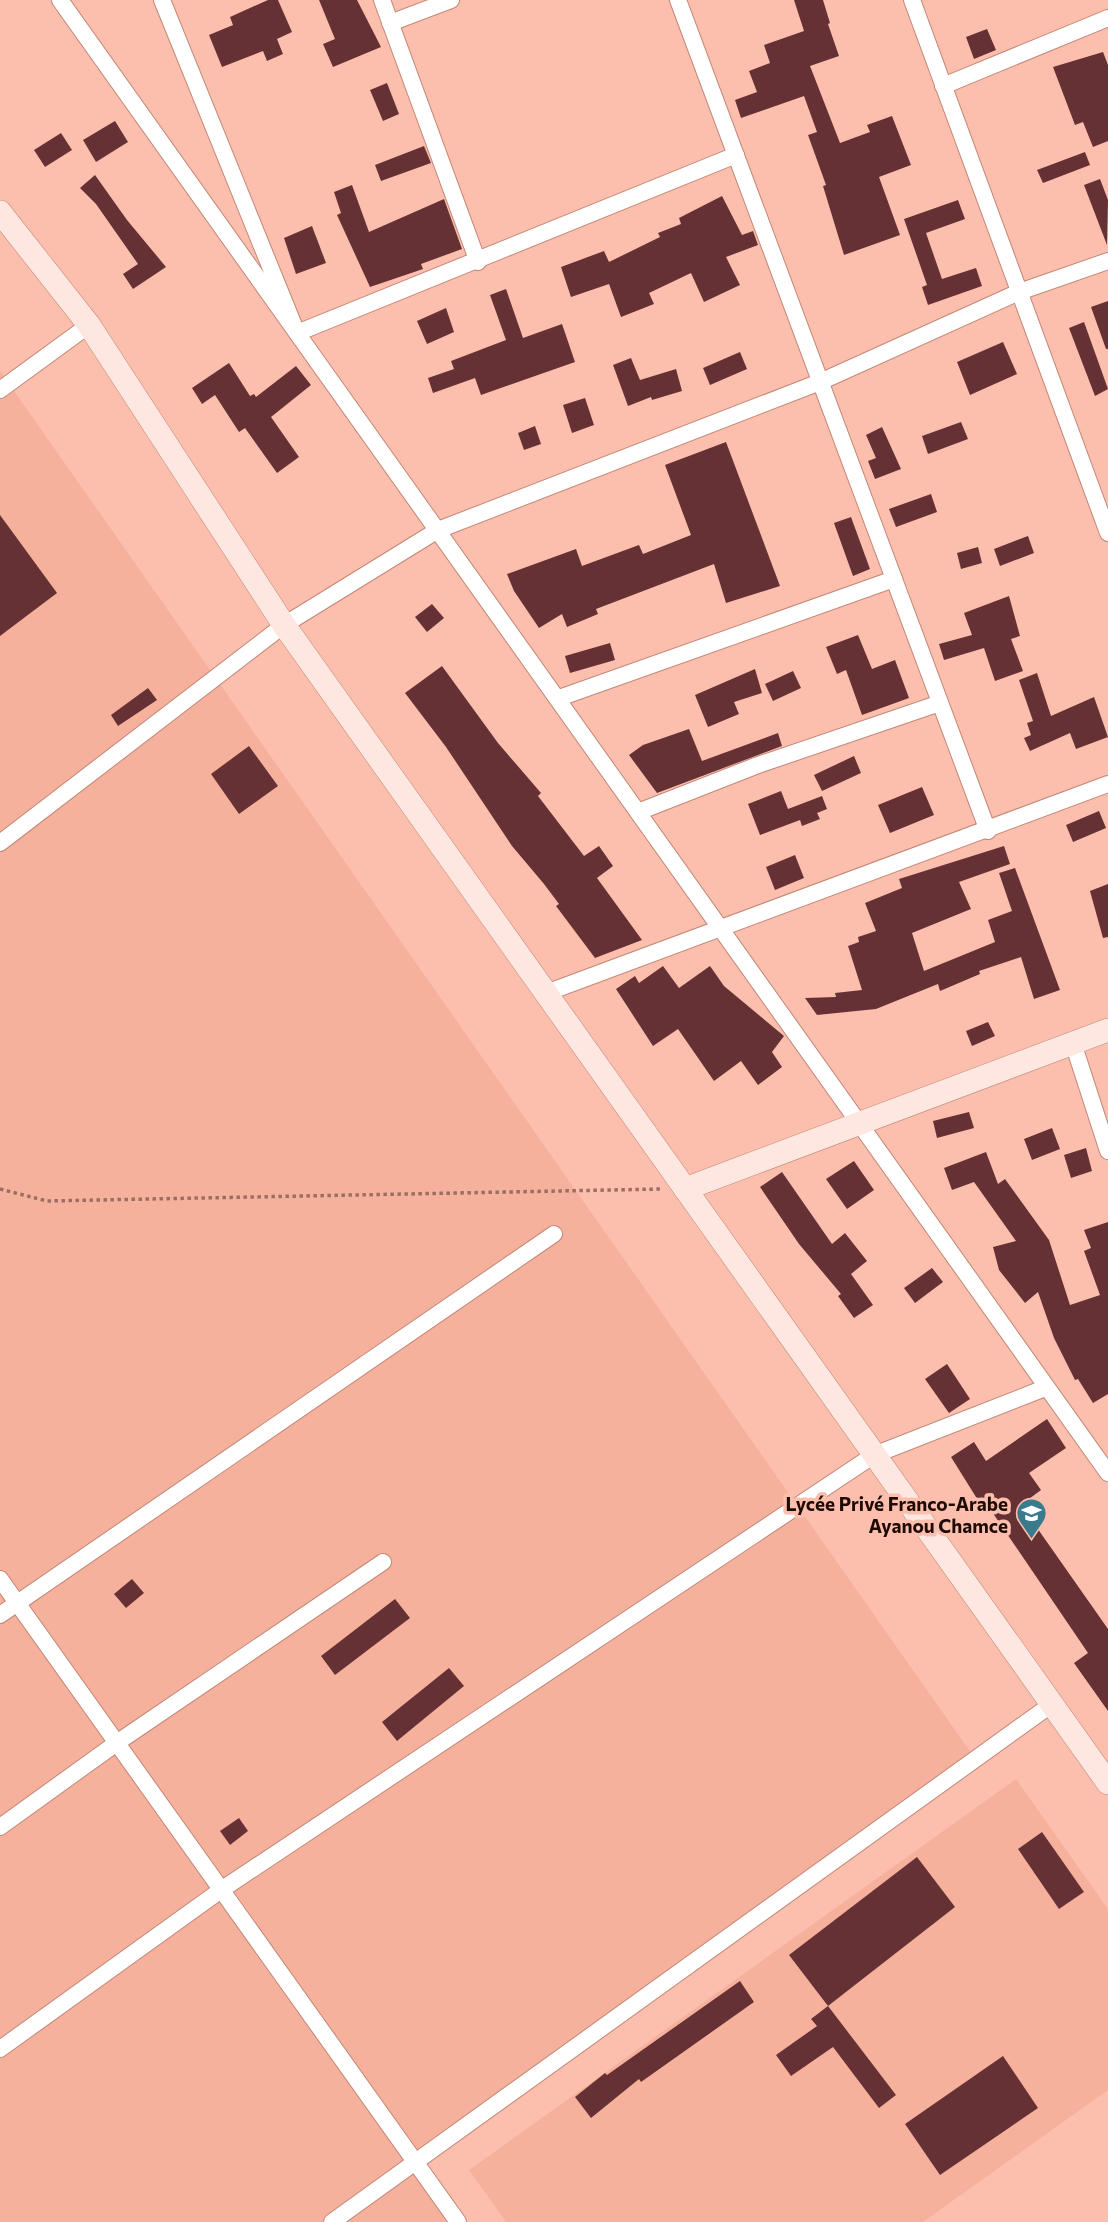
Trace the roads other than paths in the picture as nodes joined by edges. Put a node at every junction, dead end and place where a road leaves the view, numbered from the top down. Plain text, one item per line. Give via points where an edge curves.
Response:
1 (60, 0) edge
2 (162, 0) edge
3 (382, 0) edge
4 (451, 0) edge
5 (678, 0) edge
6 (912, 0) edge
7 (1108, 18) edge
8 (390, 23) junction
9 (943, 86) junction
10 (736, 155) junction
11 (0, 212) edge
12 (1108, 261) edge
13 (478, 262) junction
14 (1019, 292) junction
15 (89, 325) junction
16 (297, 333) junction
17 (820, 382) junction
18 (0, 390) edge
19 (1103, 507) edge
20 (438, 530) junction
21 (1108, 533) edge
22 (894, 579) junction
23 (284, 625) junction
24 (559, 698) junction
25 (940, 703) junction
26 (1108, 784) edge
27 (638, 812) junction
28 (988, 831) junction
29 (0, 843) edge
30 (719, 928) junction
31 (546, 993) junction
32 (1108, 1030) edge
33 (1073, 1043) junction
34 (860, 1123) junction
35 (1108, 1151) edge
36 (685, 1189) junction
37 (554, 1234) dead end
38 (1045, 1388) junction
39 (874, 1455) junction
40 (1108, 1473) edge
41 (383, 1562) dead end
42 (0, 1579) edge
43 (17, 1603) junction
44 (0, 1615) edge
45 (1052, 1704) junction
46 (118, 1742) junction
47 (1107, 1778) edge
48 (0, 1827) edge
49 (221, 1890) junction
50 (0, 2049) edge
51 (415, 2162) junction
52 (332, 2222) edge
53 (458, 2222) edge

1 - 16 street
2 - 16 street
3 - 8 street
4 - 8 street
5 - 10 street
6 - 9 street
7 - 9 street
8 - 13 street
9 - 14 street
10 - 13 street
10 - 17 street
11 - 15 street
12 - 14 street
13 - 16 street
14 - 17 street
14 - 19 street
15 - 18 street
15 - 23 street
16 - 20 street
17 - 20 street
17 - 22 street
19 - 21 street
20 - 23 street
20 - 24 street
22 - 24 street
22 - 25 street
23 - 29 street
23 - 31 street
24 - 27 street
25 - 27 street
25 - 28 street
26 - 28 street
27 - 30 street
28 - 30 street
30 - 31 street
30 - 34 street
31 - 36 street
32 - 33 street
33 - 34 street
33 - 35 street
34 - 36 street
34 - 38 street
36 - 39 street
37 - 43 street
38 - 39 street
38 - 40 street
39 - 45 street
39 - 49 street
41 - 46 street
42 - 43 street
43 - 44 street
43 - 46 street
45 - 47 street
45 - 51 street
46 - 48 street
46 - 49 street
49 - 50 street
49 - 51 street
51 - 52 street
51 - 53 street

